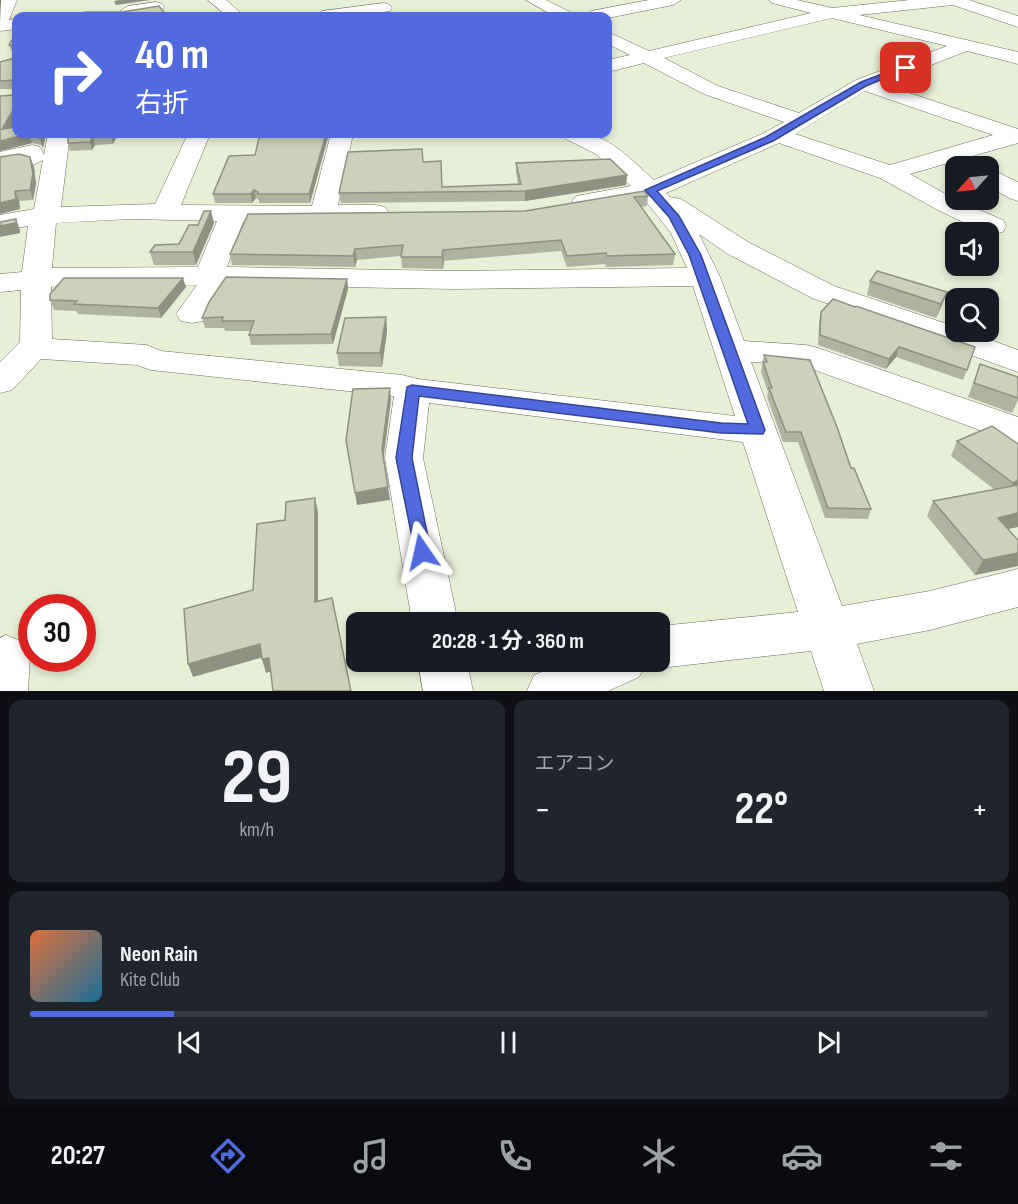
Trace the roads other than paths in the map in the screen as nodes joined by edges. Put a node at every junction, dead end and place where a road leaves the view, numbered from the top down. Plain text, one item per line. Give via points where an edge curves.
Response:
1 (9, 0) edge
2 (216, 0) edge
3 (534, 0) edge
4 (673, 0) edge
5 (777, 0) edge
6 (954, 0) edge
7 (156, 7) edge
8 (384, 8) edge
9 (127, 10) edge
10 (231, 12) edge
11 (352, 12) edge
12 (553, 12) edge
13 (612, 12) edge
14 (832, 13) junction
15 (862, 21) junction
16 (1018, 22) edge
17 (0, 24) edge
18 (840, 30) dead end
19 (612, 39) edge
20 (1018, 39) edge
21 (970, 45) junction
22 (647, 57) junction
23 (1018, 58) edge
24 (612, 65) edge
25 (863, 84) junction
26 (800, 120) junction
27 (776, 135) junction
28 (1017, 135) edge
29 (58, 138) edge
30 (197, 138) edge
31 (341, 138) edge
32 (582, 138) edge
33 (973, 156) edge
34 (33, 158) edge
35 (0, 159) edge
36 (945, 164) edge
37 (890, 173) junction
38 (999, 182) edge
39 (650, 190) junction
40 (1018, 193) edge
41 (558, 206) edge
42 (165, 211) junction
43 (323, 213) junction
44 (233, 214) junction
45 (398, 214) edge
46 (43, 216) junction
47 (984, 222) edge
48 (0, 224) edge
49 (36, 277) junction
50 (213, 277) junction
51 (705, 277) junction
52 (0, 283) edge
53 (192, 314) dead end
54 (32, 348) junction
55 (729, 350) junction
56 (1018, 362) edge
57 (0, 382) edge
58 (412, 390) junction
59 (757, 430) junction
60 (1018, 431) edge
61 (1018, 588) edge
62 (433, 612) edge
63 (827, 630) junction
64 (670, 646) edge
65 (445, 672) edge
66 (598, 672) edge
67 (448, 691) edge
68 (552, 691) edge
69 (849, 691) edge

1 - 17 street
2 - 10 street
3 - 12 street
4 - 13 street
5 - 14 street
6 - 14 street
6 - 16 street
7 - 9 street
8 - 11 street
14 - 15 street
14 - 22 street
15 - 18 street
15 - 21 street
19 - 22 street
20 - 21 street
21 - 23 street
21 - 25 street
22 - 24 street
22 - 26 street via 711,90
25 - 26 street
25 - 28 street
26 - 27 street
27 - 37 street
27 - 39 street
28 - 33 street
29 - 46 street
30 - 42 street
31 - 43 street
32 - 39 street via 604,149
34 - 35 street via 32,152
36 - 37 street
37 - 47 street
38 - 40 street
39 - 41 street
39 - 51 street via 685,233
39 - 56 street via 738,248 823,292
42 - 44 street
42 - 46 street via 128,217
43 - 44 street
43 - 45 street
44 - 50 street
46 - 48 street
46 - 49 street
49 - 50 street
49 - 52 street
49 - 54 street via 36,344
50 - 51 street
50 - 53 street
51 - 55 street
54 - 57 street
54 - 58 street via 147,354 151,360
55 - 59 street
55 - 60 street via 807,355
58 - 59 street
58 - 62 street via 404,458
59 - 63 street
61 - 63 street via 979,600
63 - 64 street
63 - 69 street
65 - 67 street
66 - 68 street

